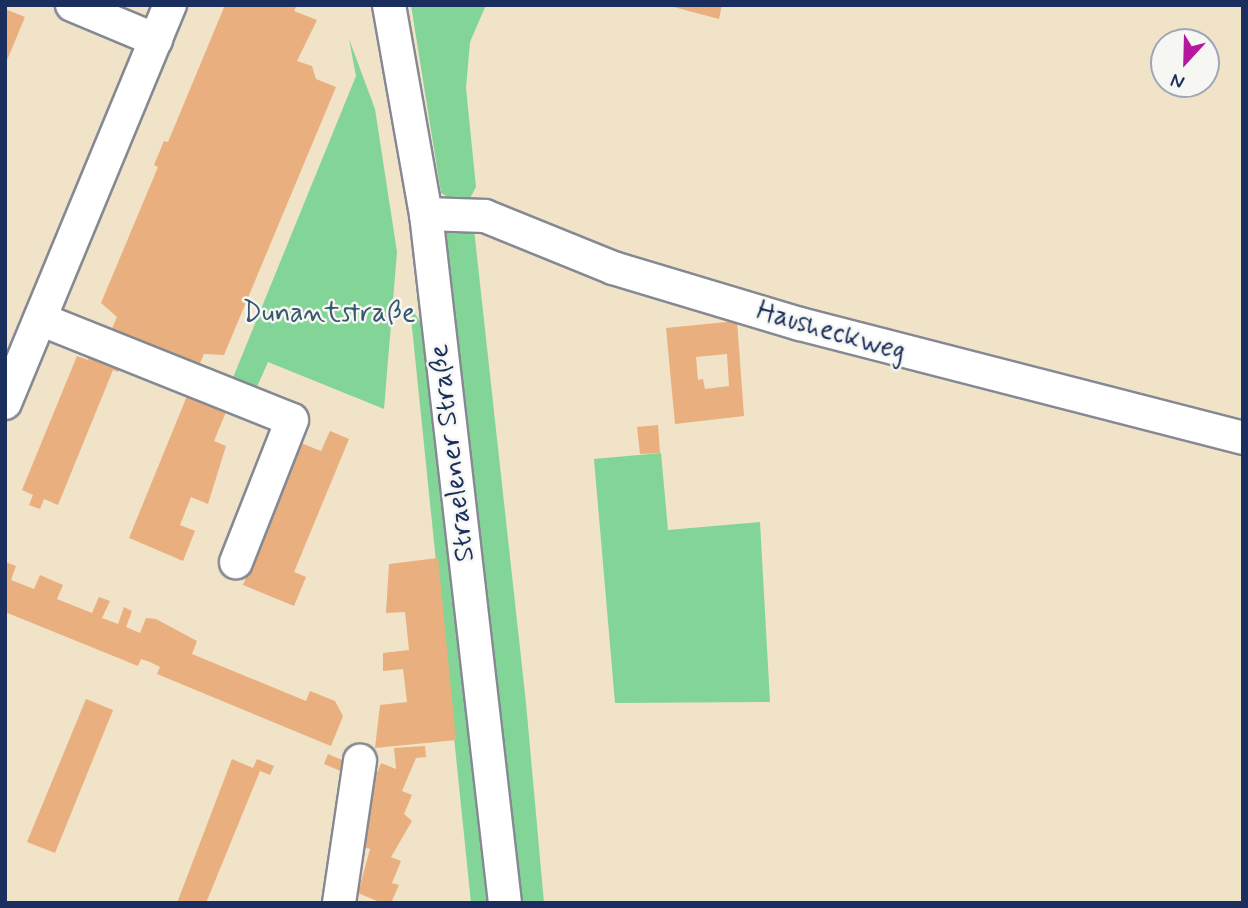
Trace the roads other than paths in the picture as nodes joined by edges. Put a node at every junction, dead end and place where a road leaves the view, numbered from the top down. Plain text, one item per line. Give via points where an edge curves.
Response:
1 (72, 5) edge
2 (170, 5) edge
3 (389, 5) edge
4 (156, 40) junction
5 (426, 214) junction
6 (40, 319) junction
7 (5, 403) edge
8 (1243, 438) edge
9 (236, 562) dead end
10 (360, 761) dead end
11 (339, 903) edge
12 (506, 903) edge

1 - 4 street
2 - 4 street
3 - 5 street, Straelener Straße
4 - 6 street
5 - 8 street, Hausheckweg via 485,216 613,268 800,324
5 - 12 street, Straelener Straße
6 - 7 street
6 - 9 street via 292,420
10 - 11 street

